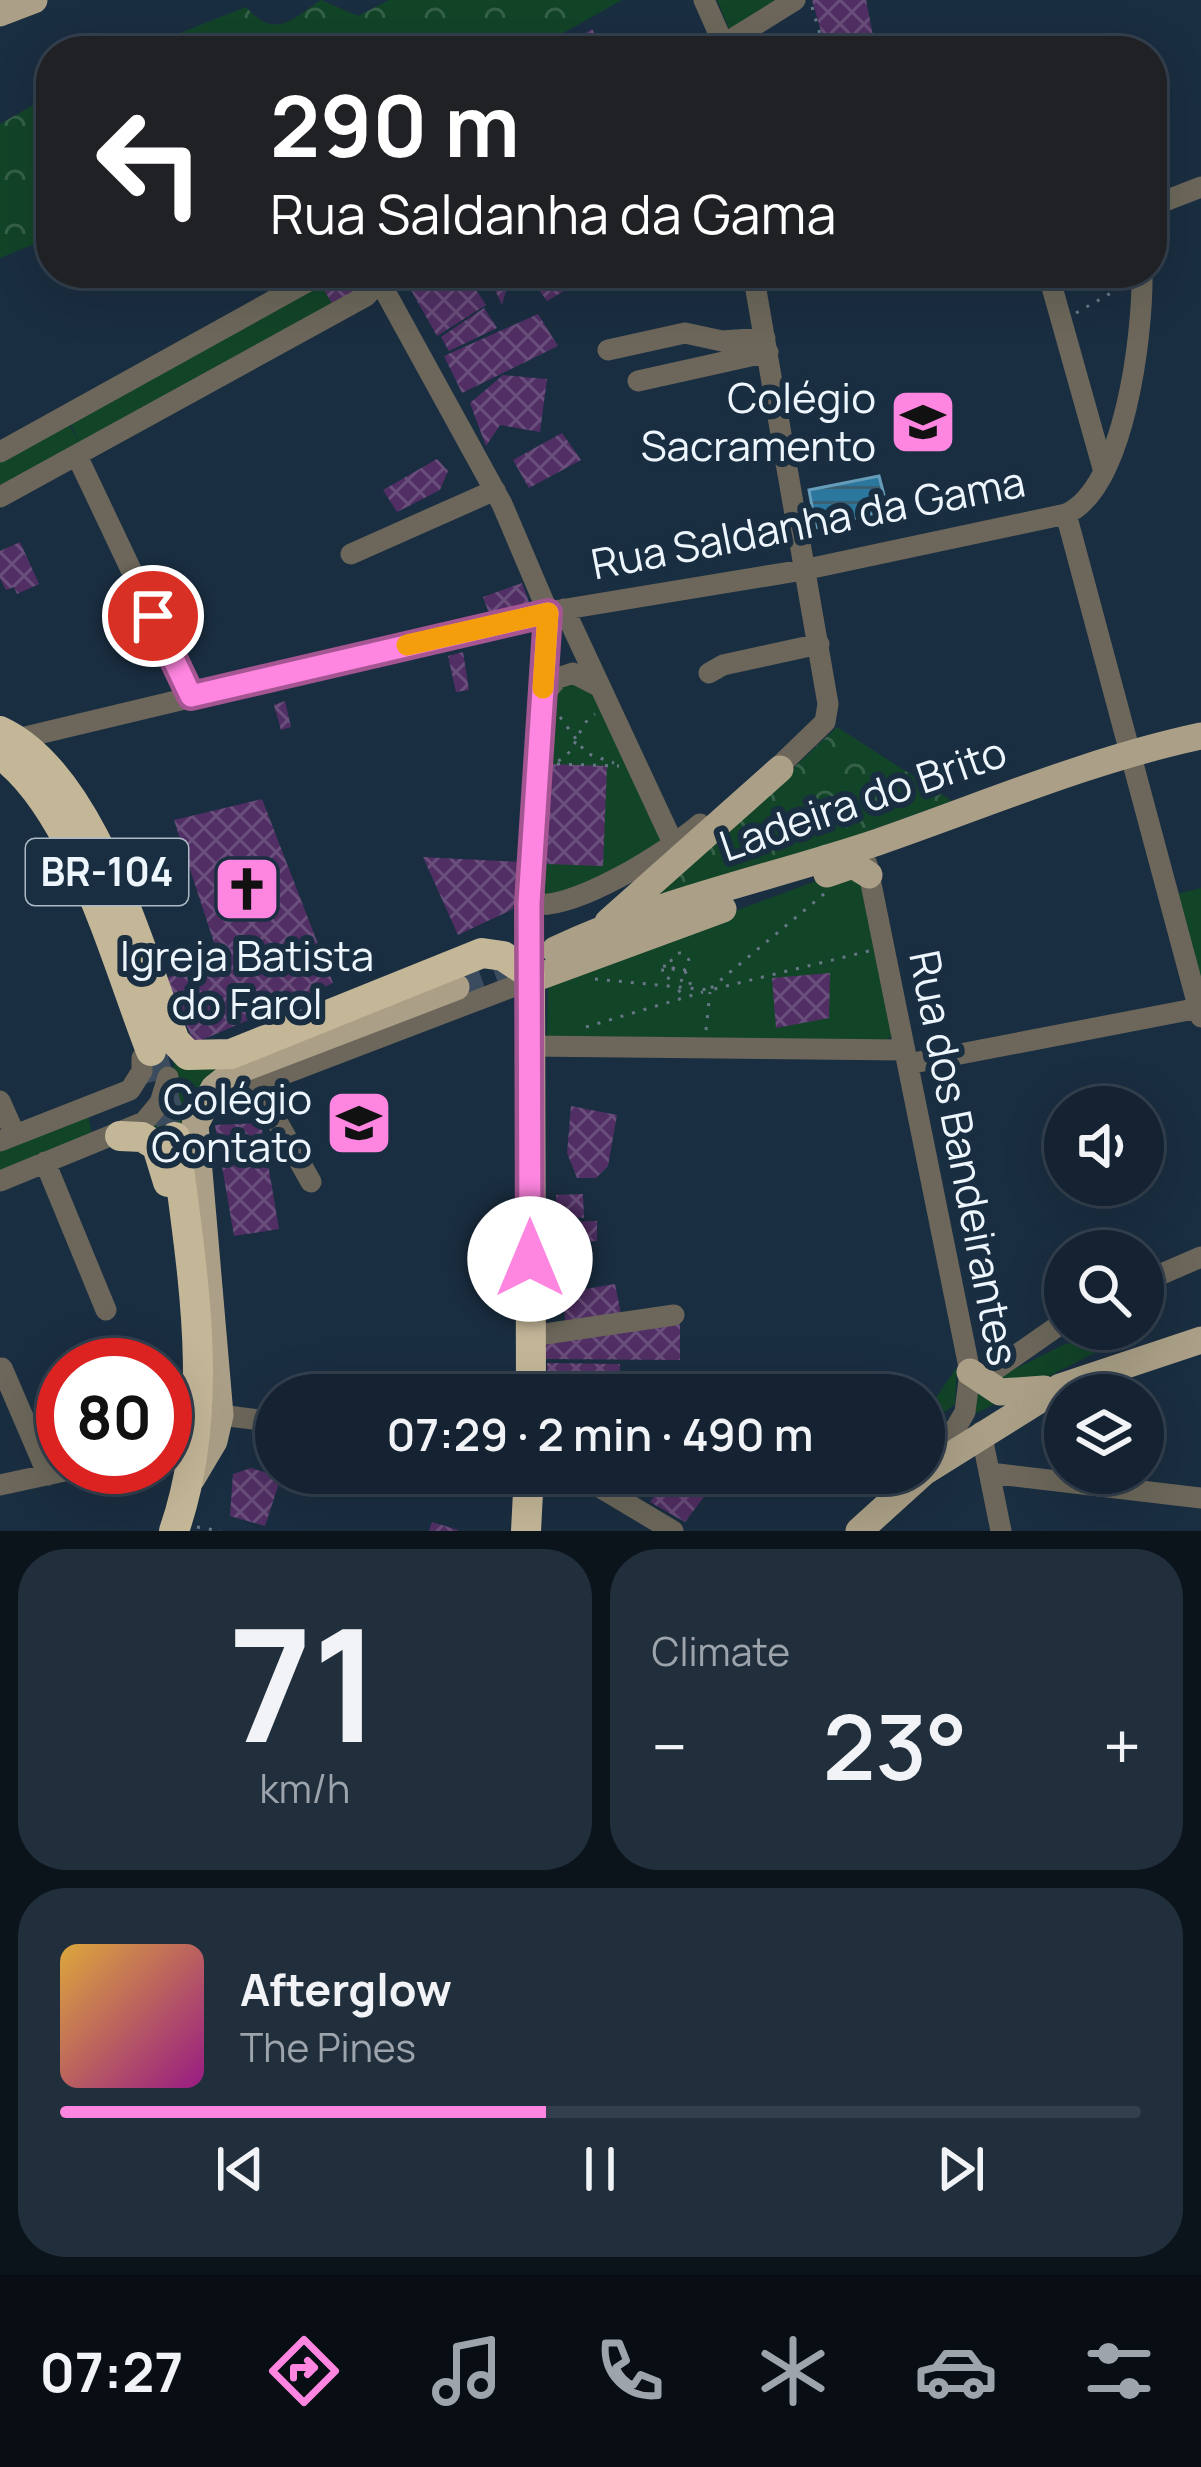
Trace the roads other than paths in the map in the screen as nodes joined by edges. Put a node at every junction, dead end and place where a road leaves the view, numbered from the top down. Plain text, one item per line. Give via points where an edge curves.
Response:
1 (34, 0) edge
2 (704, 0) edge
3 (795, 0) edge
4 (0, 13) edge
5 (715, 36) edge
6 (736, 36) edge
7 (1201, 187) edge
8 (1167, 200) edge
9 (296, 288) edge
10 (371, 288) edge
11 (391, 288) edge
12 (756, 288) edge
13 (1053, 288) edge
14 (1140, 288) edge
15 (709, 339) junction
16 (767, 345) junction
17 (608, 350) dead end
18 (708, 365) junction
19 (638, 381) dead end
20 (0, 452) edge
21 (78, 458) junction
22 (1105, 472) junction
23 (495, 490) junction
24 (0, 497) edge
25 (1066, 514) junction
26 (350, 554) dead end
27 (803, 570) junction
28 (556, 611) junction
29 (819, 644) junction
30 (709, 674) dead end
31 (600, 687) junction
32 (191, 696) junction
33 (543, 704) junction
34 (1201, 736) edge
35 (6, 741) edge
36 (1130, 757) junction
37 (0, 766) edge
38 (780, 769) junction
39 (674, 845) junction
40 (866, 857) junction
41 (529, 903) junction
42 (600, 928) junction
43 (132, 930) junction
44 (555, 950) tunnel mouth
45 (530, 977) junction
46 (456, 988) tunnel mouth
47 (1200, 1012) edge
48 (529, 1046) junction
49 (156, 1050) junction
50 (906, 1057) junction
51 (168, 1077) joint
52 (256, 1084) junction
53 (0, 1101) edge
54 (87, 1106) junction
55 (191, 1122) junction
56 (110, 1137) junction
57 (7, 1138) edge
58 (45, 1162) junction
59 (0, 1181) edge
60 (311, 1182) dead end
61 (1201, 1257) edge
62 (1164, 1273) edge
63 (106, 1310) dead end
64 (674, 1315) dead end
65 (1044, 1335) edge
66 (531, 1336) junction
67 (1201, 1340) edge
68 (198, 1365) junction
69 (2, 1368) edge
70 (531, 1374) edge
71 (1101, 1374) edge
72 (975, 1377) junction
73 (1044, 1390) edge
74 (1044, 1397) edge
75 (220, 1415) junction
76 (255, 1419) edge
77 (981, 1432) junction
78 (198, 1442) junction
79 (192, 1443) edge
80 (945, 1443) edge
81 (36, 1447) edge
82 (945, 1457) edge
83 (991, 1473) junction
84 (36, 1478) edge
85 (192, 1478) joint
86 (0, 1485) edge
87 (190, 1494) edge
88 (528, 1494) edge
89 (611, 1494) edge
90 (901, 1494) edge
91 (1201, 1498) edge
92 (185, 1529) edge
93 (526, 1531) edge
94 (673, 1531) edge
95 (860, 1531) edge
96 (1001, 1531) edge

1 - 4 main road
2 - 5 street
3 - 6 street
7 - 8 street
9 - 20 street
10 - 21 street
11 - 23 street
12 - 16 street
13 - 22 street
14 - 22 street via 1130,384
15 - 16 street
15 - 17 street via 686,333
15 - 18 street
16 - 18 street
16 - 27 street
18 - 19 street
21 - 24 street
21 - 32 street
22 - 25 street, Rua Saldanha da Gama via 1089,501
23 - 26 street
23 - 28 street
25 - 27 street, Rua Saldanha da Gama
25 - 36 street
27 - 28 street, Rua Saldanha da Gama
27 - 29 street
28 - 31 street
28 - 32 street, Rua Saldanha da Gama
28 - 33 street
29 - 30 street
29 - 38 street via 828,716
31 - 33 street via 573,673 558,678
31 - 39 street
32 - 35 street, Rua Saldanha da Gama
33 - 41 street
34 - 36 main road, Ladeira do Brito
35 - 43 highway, BR-104 via 75,803
35 - 49 highway, BR-104 via 55,812
36 - 40 main road, Ladeira do Brito
36 - 47 street
37 - 49 highway via 30,794
38 - 39 street
38 - 42 main road
39 - 41 street via 556,906
40 - 42 main road, Ladeira do Brito
40 - 45 main road, Ladeira do Brito
40 - 50 street, Rua dos Bandeirantes
41 - 45 street
42 - 44 main road, Ladeira do Brito
43 - 49 highway, BR-104
43 - 51 highway via 131,961
45 - 48 highway
45 - 49 highway via 503,956 482,953 231,1054
45 - 52 street
46 - 55 main road via 234,1072
47 - 50 street
48 - 50 street
48 - 66 highway
49 - 54 street via 130,1090
50 - 72 street, Rua dos Bandeirantes
51 - 56 street via 144,1122
52 - 55 street
52 - 60 street
53 - 57 street
54 - 56 street
54 - 57 street
55 - 68 highway
55 - 75 main road
56 - 58 street
56 - 68 highway via 142,1137 163,1156 183,1328
58 - 59 street
58 - 63 street
61 - 62 street
64 - 66 street
65 - 72 street
66 - 70 highway
67 - 71 main road
68 - 78 highway
69 - 81 street
72 - 73 main road via 1007,1393
72 - 80 street, Rua dos Bandeirantes
74 - 77 main road
75 - 76 street
75 - 85 main road
77 - 82 main road
77 - 83 street
78 - 79 street
78 - 85 highway
83 - 91 street
83 - 96 street
84 - 86 street
87 - 92 highway
88 - 93 highway
89 - 94 street
90 - 95 main road

